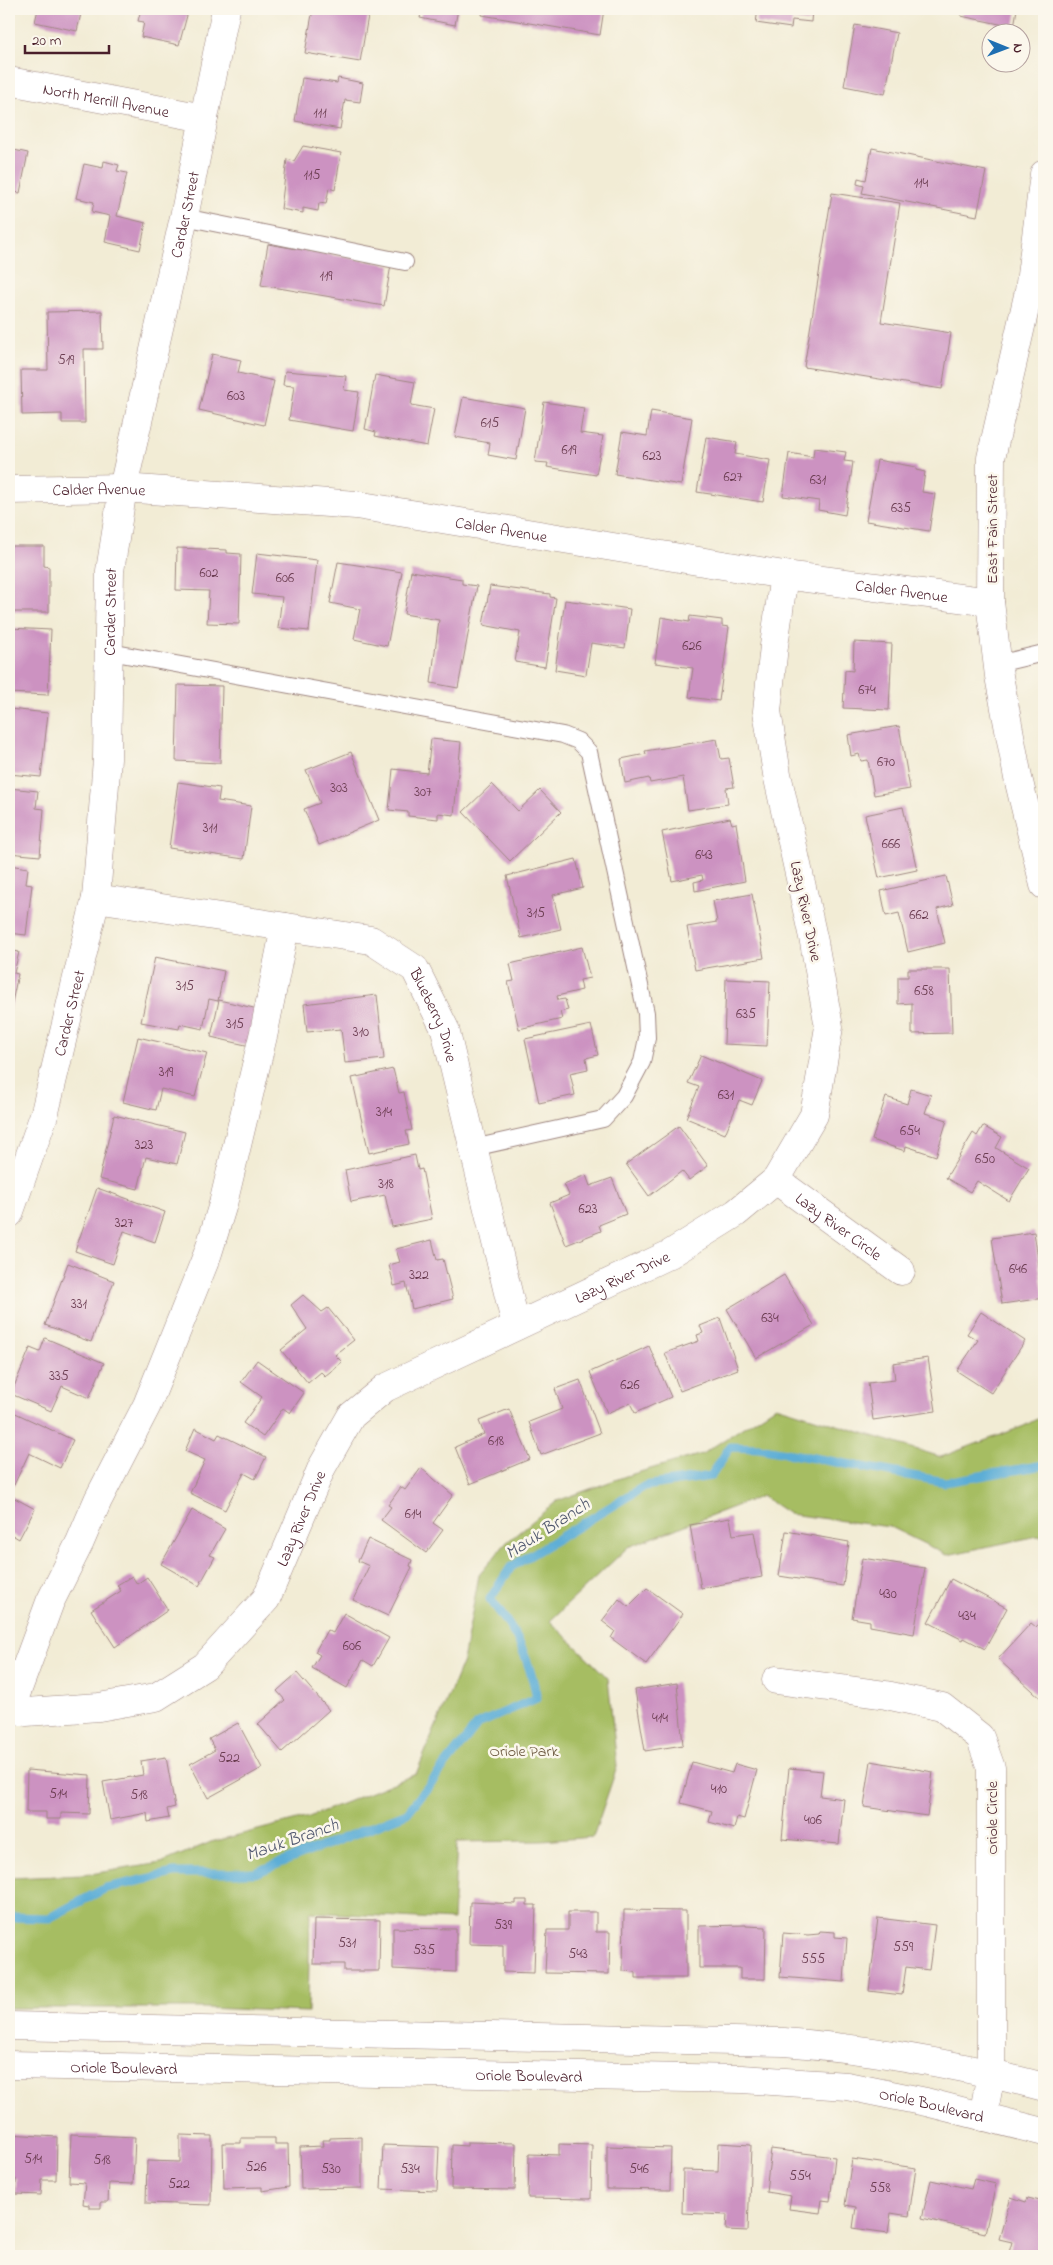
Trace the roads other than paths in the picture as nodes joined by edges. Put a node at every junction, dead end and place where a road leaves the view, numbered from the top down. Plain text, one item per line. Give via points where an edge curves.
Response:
1 (226, 9) edge
2 (9, 81) edge
3 (204, 118) junction
4 (1044, 174) edge
5 (184, 217) junction
6 (405, 262) dead end
7 (1037, 292) edge
8 (124, 488) junction
9 (9, 490) edge
10 (784, 575) junction
11 (990, 602) junction
12 (110, 652) junction
13 (1044, 653) edge
14 (997, 664) junction
15 (1044, 885) edge
16 (96, 898) junction
17 (285, 927) junction
18 (473, 1148) junction
19 (776, 1180) junction
20 (9, 1214) edge
21 (901, 1271) dead end
22 (516, 1326) junction
23 (776, 1680) dead end
24 (10, 1708) edge
25 (9, 2026) edge
26 (9, 2065) edge
27 (991, 2073) junction
28 (1044, 2087) edge
29 (983, 2117) junction
30 (1044, 2132) edge

1 - 3 street, Carder Street
2 - 3 street, North Merrill Avenue
3 - 5 street, Carder Street
4 - 7 street, East Fain Street
5 - 6 lane
5 - 8 street, Carder Street
7 - 11 street, East Fain Street via 991,458
8 - 9 street, Calder Avenue
8 - 10 street, Calder Avenue via 356,506
8 - 12 street, Carder Street via 110,571
10 - 11 street, Calder Avenue
10 - 19 street, Lazy River Drive via 767,711 777,774 830,1027 814,1115
11 - 14 street, East Fain Street
12 - 16 street, Carder Street via 107,760
12 - 18 lane via 563,735 578,741 589,752 646,1013 647,1038 642,1062 624,1096 603,1119
13 - 14 lane
14 - 15 street, East Fain Street via 1018,778
16 - 17 street, Blueberry Drive
16 - 20 street, Carder Street via 45,1112
17 - 18 street, Blueberry Drive via 370,940 415,969 445,1029
17 - 24 street via 264,1032 208,1254 147,1405 50,1602
18 - 22 street, Blueberry Drive
19 - 21 street, Lazy River Circle
19 - 22 street, Lazy River Drive via 736,1213 670,1254
22 - 24 street, Lazy River Drive via 385,1388 351,1416 322,1467 266,1599 205,1666 156,1697 99,1707 26,1712
23 - 27 street, Oriole Circle via 886,1695 942,1707 980,1737 991,1768
25 - 27 street via 784,2042 910,2056
26 - 29 street, Oriole Boulevard via 742,2078 847,2086
27 - 28 street
27 - 29 street, Oriole Circle
29 - 30 street, Oriole Boulevard

